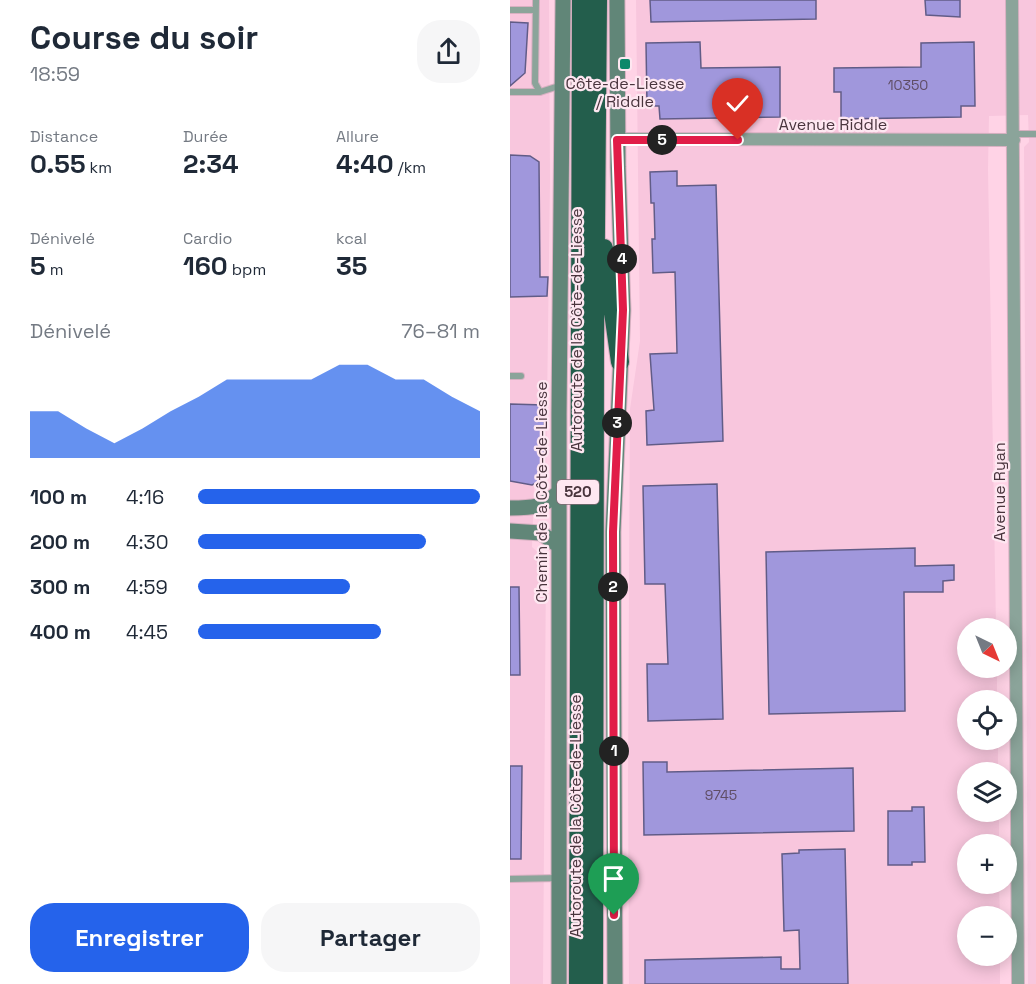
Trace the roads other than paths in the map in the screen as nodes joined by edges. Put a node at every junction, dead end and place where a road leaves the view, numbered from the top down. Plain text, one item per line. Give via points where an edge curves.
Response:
1 (536, 0) edge
2 (563, 0) edge
3 (581, 0) edge
4 (598, 0) edge
5 (616, 0) edge
6 (1012, 0) edge
7 (510, 10) edge
8 (536, 10) junction
9 (562, 85) junction
10 (510, 92) edge
11 (540, 92) junction
12 (1036, 134) edge
13 (1013, 137) junction
14 (617, 140) junction
15 (596, 192) junction
16 (620, 362) junction
17 (510, 376) edge
18 (521, 376) dead end
19 (560, 491) junction
20 (510, 508) edge
21 (510, 531) edge
22 (560, 546) junction
23 (559, 878) junction
24 (510, 879) edge
25 (558, 984) edge
26 (578, 984) edge
27 (594, 984) edge
28 (615, 984) edge
29 (1018, 984) edge

1 - 8 lane
2 - 9 main road, Chemin de la Côte-de-Liesse
3 - 26 highway, Autoroute de la Côte-de-Liesse / 520
4 - 15 highway, Autoroute de la Côte-de-Liesse / 520
5 - 14 main road
6 - 13 street, Avenue Ryan
7 - 8 lane
8 - 11 lane via 535,83
9 - 11 lane
9 - 19 main road, Chemin de la Côte-de-Liesse
10 - 11 lane
12 - 13 lane
13 - 14 street, Avenue Riddle
13 - 29 street, Avenue Ryan
14 - 16 main road via 623,288
15 - 16 highway
15 - 27 highway, Autoroute de la Côte-de-Liesse / 520
16 - 28 main road via 613,532
17 - 18 lane
19 - 20 main road via 539,506
19 - 22 main road, Chemin de la Côte-de-Liesse
21 - 22 main road via 541,533
22 - 23 main road, Chemin de la Côte-de-Liesse
23 - 24 lane
23 - 25 main road, Chemin de la Côte-de-Liesse

